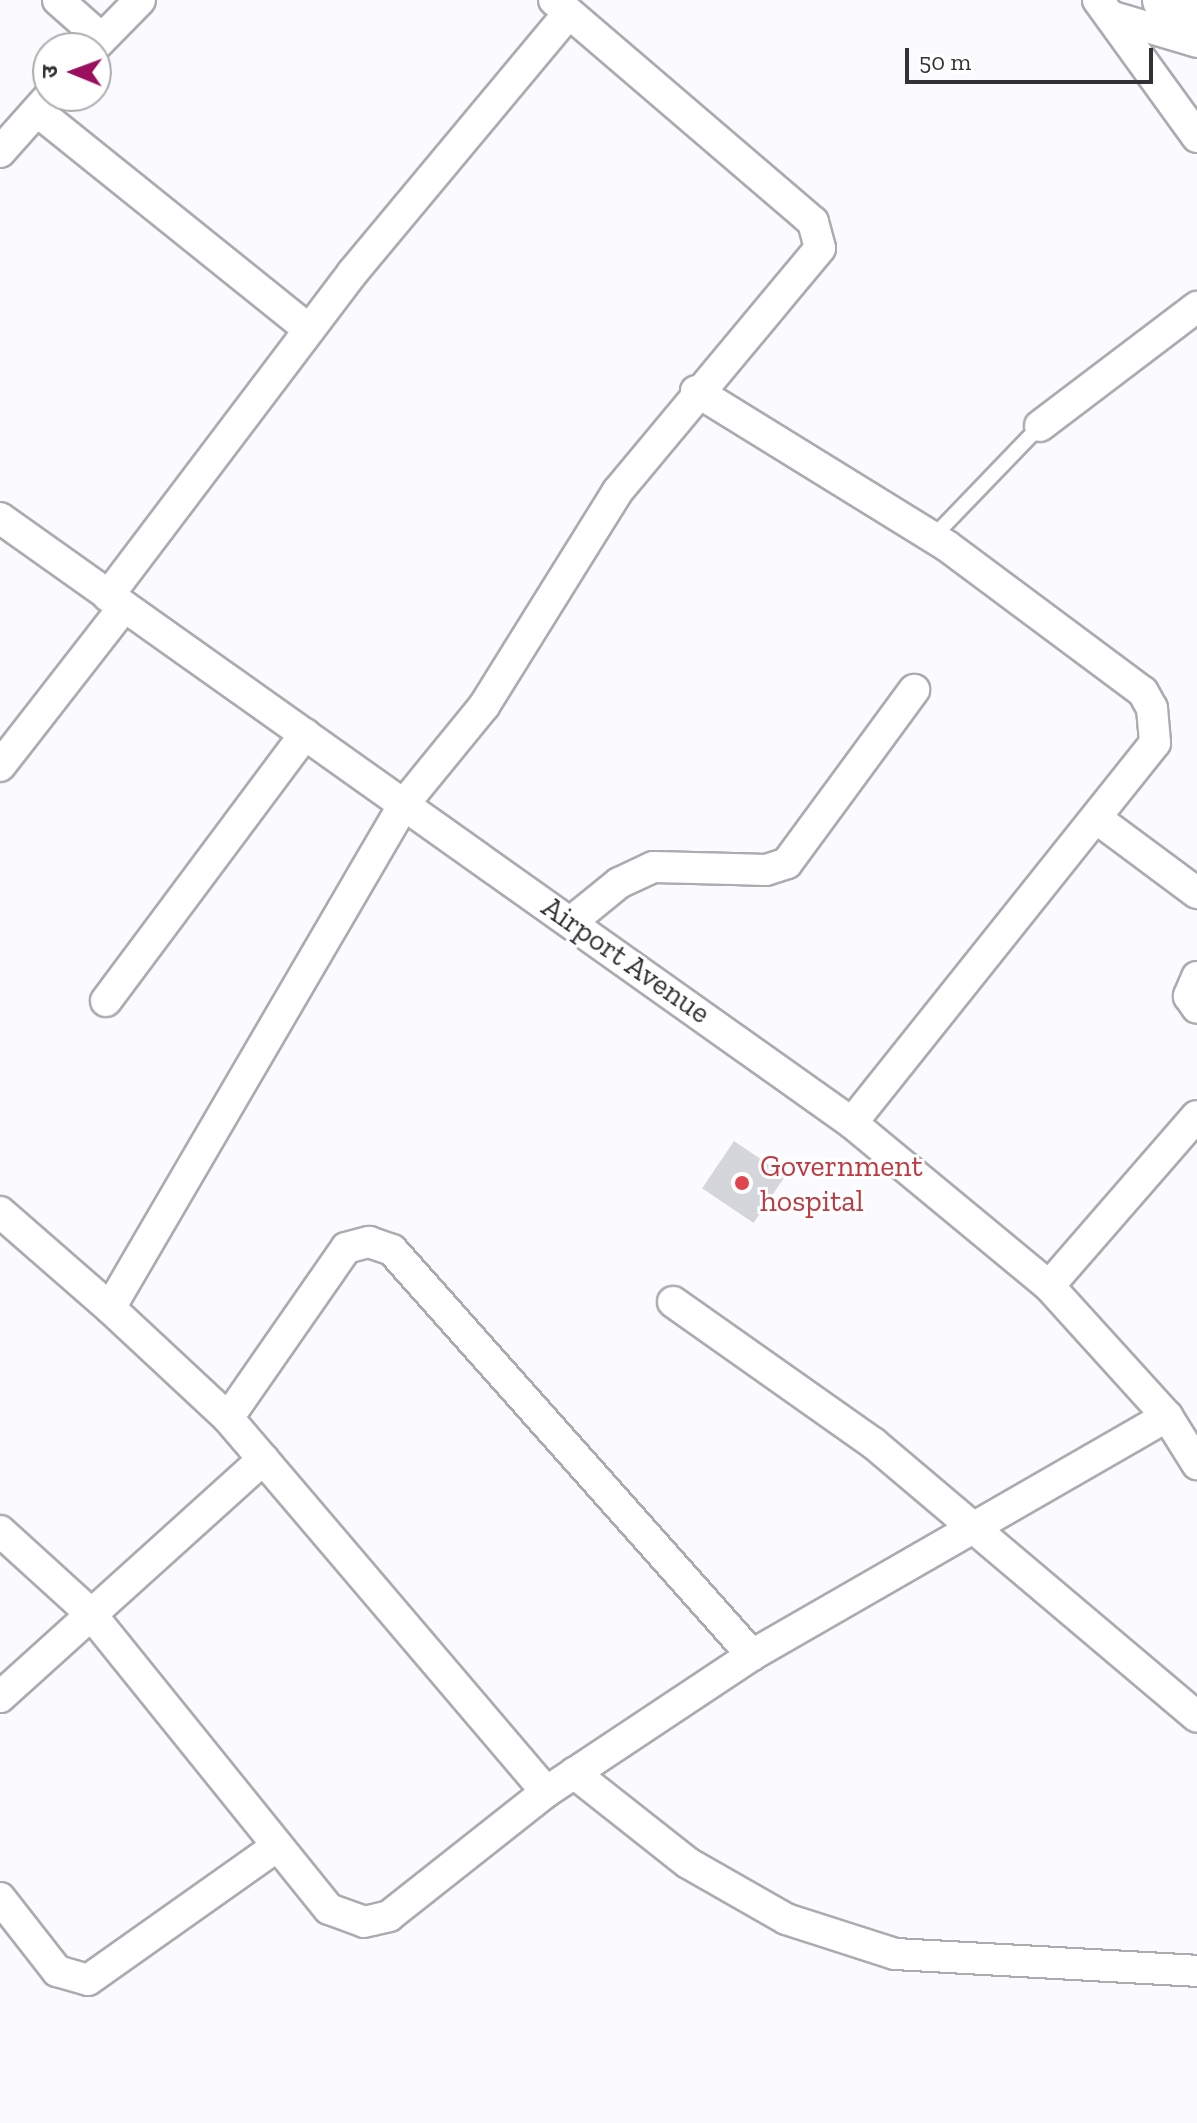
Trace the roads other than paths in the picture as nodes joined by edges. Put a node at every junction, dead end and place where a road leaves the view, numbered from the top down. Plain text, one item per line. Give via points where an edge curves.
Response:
1 (58, 0) edge
2 (140, 0) edge
3 (1164, 0) edge
4 (562, 6) edge
5 (1104, 8) edge
6 (1197, 13) edge
7 (87, 32) edge
8 (108, 32) edge
9 (1197, 42) edge
10 (35, 112) edge
11 (54, 112) edge
12 (1197, 137) edge
13 (0, 152) edge
14 (1197, 307) edge
15 (309, 330) junction
16 (696, 391) junction
17 (1040, 426) joint
18 (0, 518) edge
19 (933, 537) junction
20 (116, 602) junction
21 (914, 690) dead end
22 (305, 734) junction
23 (0, 766) edge
24 (404, 804) junction
25 (1096, 818) junction
26 (1197, 893) edge
27 (571, 922) junction
28 (1197, 977) edge
29 (106, 1001) dead end
30 (1197, 1008) edge
31 (1197, 1116) edge
32 (852, 1123) junction
33 (0, 1212) edge
34 (1049, 1286) junction
35 (673, 1302) dead end
36 (110, 1308) junction
37 (1167, 1416) junction
38 (228, 1418) junction
39 (263, 1459) junction
40 (1197, 1464) edge
41 (974, 1527) junction
42 (0, 1531) edge
43 (90, 1613) junction
44 (752, 1655) junction
45 (0, 1697) edge
46 (1197, 1717) edge
47 (574, 1773) junction
48 (546, 1792) junction
49 (277, 1846) junction
50 (0, 1898) edge
51 (1197, 1971) edge

1 - 7 street
2 - 8 street
3 - 6 main road
4 - 15 street
4 - 16 street via 813,222 819,235 813,259
5 - 9 street
5 - 12 street
10 - 13 street
11 - 15 street
14 - 17 street
15 - 20 street
16 - 19 street
16 - 24 street via 617,492 484,706
17 - 19 lane
18 - 20 street, Airport Avenue
19 - 25 street via 1143,692 1152,708 1155,743
20 - 22 street, Airport Avenue
20 - 23 street
21 - 27 street via 787,863 766,870 654,867 619,883
22 - 24 street, Airport Avenue
22 - 29 street
24 - 27 street, Airport Avenue
24 - 36 street
25 - 26 street
25 - 32 street
27 - 32 street, Airport Avenue
28 - 30 street via 1189,996
31 - 34 street
32 - 34 street, Airport Avenue
33 - 36 street
34 - 37 street, Airport Avenue
35 - 41 street via 873,1443
36 - 38 street
37 - 40 street, Airport Avenue
37 - 41 street
38 - 39 street
38 - 44 street via 346,1248 369,1242 392,1250
39 - 43 street
39 - 48 street
41 - 44 street
41 - 46 street
42 - 43 street
43 - 45 street
43 - 49 street
44 - 47 street
47 - 48 street
47 - 51 street via 688,1863 786,1919 895,1954
48 - 49 street via 389,1916 364,1922 329,1909
49 - 50 street via 88,1980 57,1971

